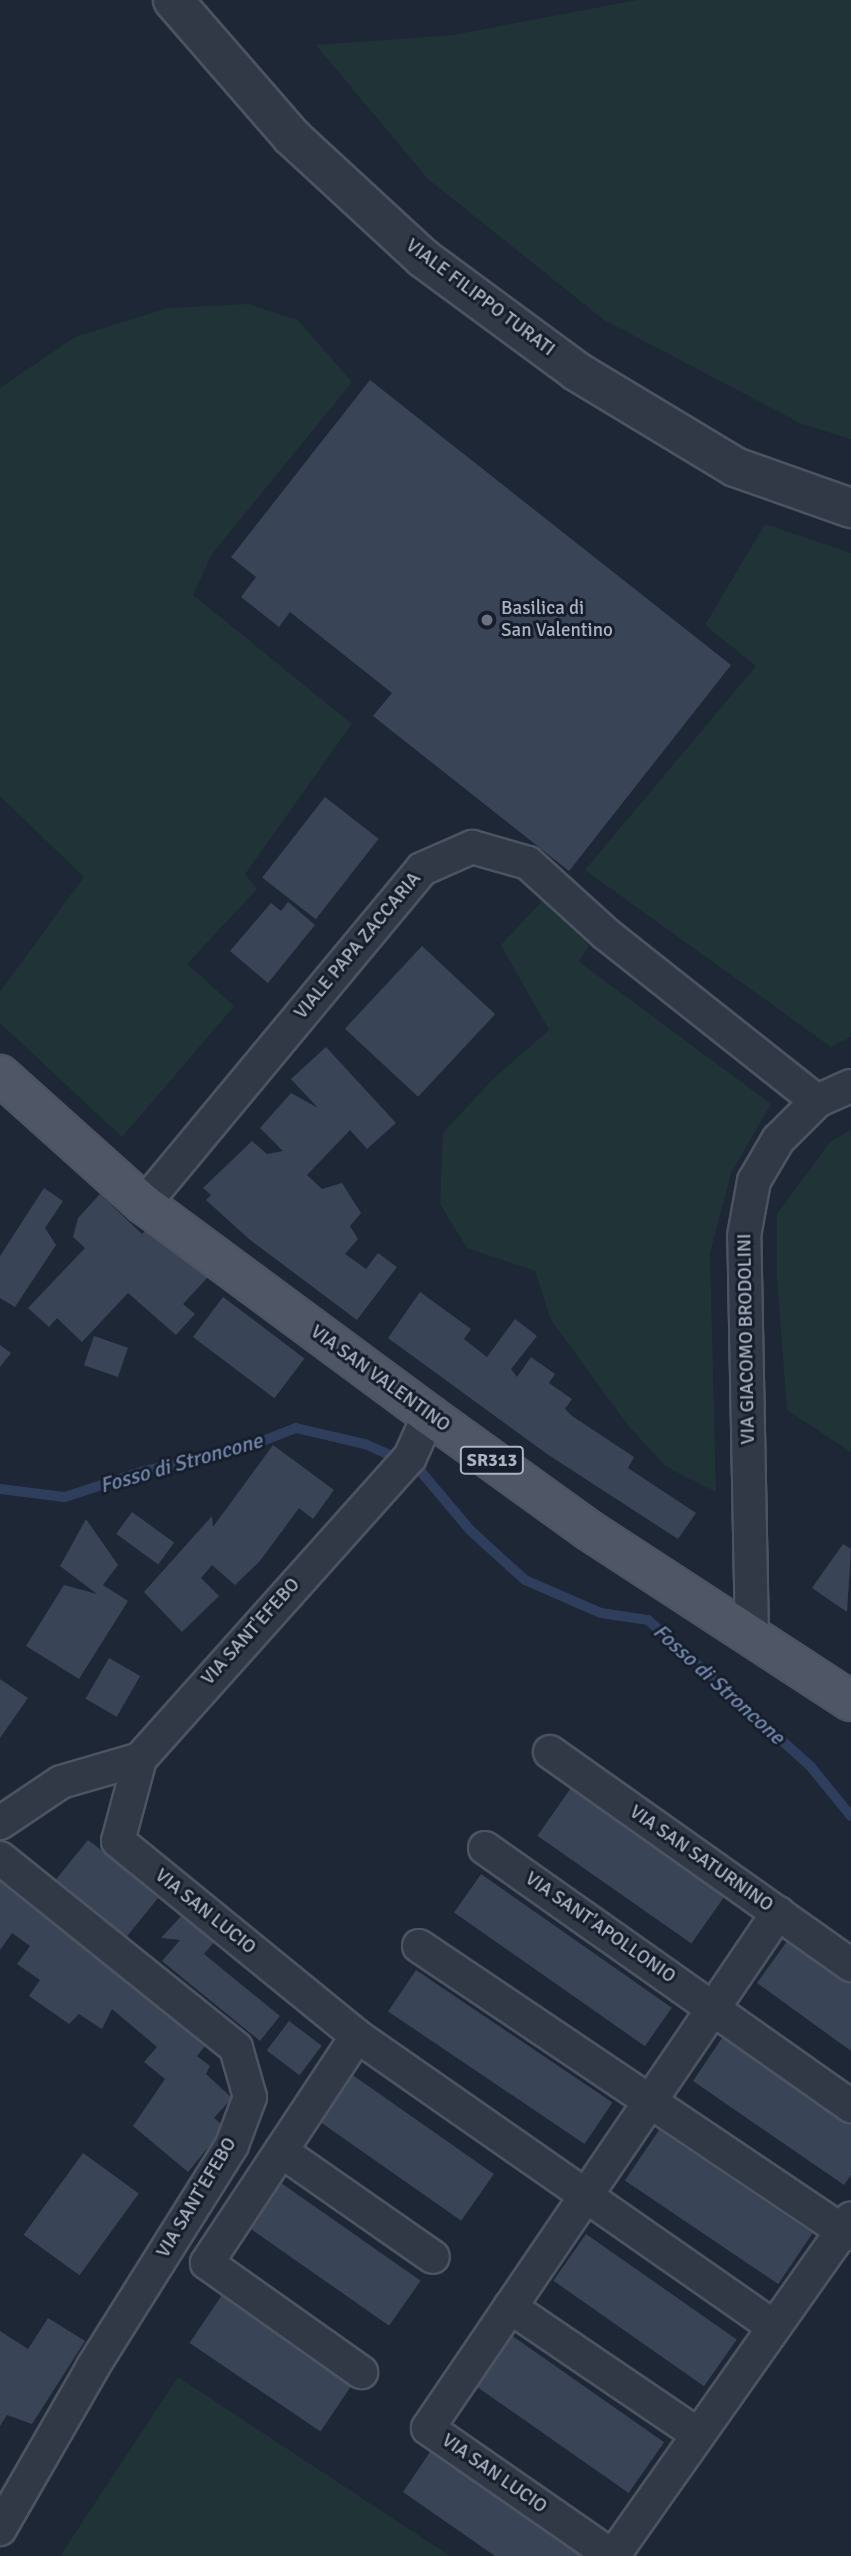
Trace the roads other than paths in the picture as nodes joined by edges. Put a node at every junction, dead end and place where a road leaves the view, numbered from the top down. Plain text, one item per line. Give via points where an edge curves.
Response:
1 (173, 0) edge
2 (851, 508) edge
3 (0, 1075) edge
4 (851, 1086) edge
5 (817, 1101) junction
6 (144, 1204) junction
7 (429, 1415) junction
8 (752, 1637) junction
9 (851, 1701) edge
10 (550, 1752) dead end
11 (140, 1759) junction
12 (0, 1823) edge
13 (485, 1848) dead end
14 (0, 1858) edge
15 (778, 1913) junction
16 (419, 1946) dead end
17 (851, 1965) edge
18 (714, 2008) junction
19 (357, 2036) junction
20 (650, 2101) junction
21 (851, 2106) edge
22 (281, 2151) junction
23 (586, 2196) junction
24 (847, 2228) edge
25 (433, 2257) dead end
26 (510, 2307) junction
27 (774, 2327) junction
28 (361, 2372) dead end
29 (698, 2435) junction
30 (0, 2529) edge
31 (612, 2556) edge

1 - 2 street, VIALE FILIPPO TURATI via 292,136 423,258 576,371 735,467
3 - 6 main road, VIA SAN VALENTINO / SR313
4 - 5 street, VIA GIACOMO BRODOLINI
5 - 6 street, VIALE PAPA ZACCARIA via 606,934 528,863 472,848 422,869
5 - 8 street, VIA GIACOMO BRODOLINI via 778,1140 754,1181 744,1236
6 - 7 main road, VIA SAN VALENTINO / SR313
7 - 8 main road, VIA SAN VALENTINO / SR313 via 590,1531
7 - 11 street, VIA SANT'EFEBO via 410,1457
8 - 9 main road, VIA SAN VALENTINO / SR313
10 - 15 street, VIA SAN SATURNINO
11 - 12 street via 61,1782
11 - 19 street, VIA SAN LUCIO via 118,1841
13 - 18 street, VIA SANT'APOLLONIO
14 - 30 street, VIA SANT'EFEBO via 236,2048 250,2097 232,2145 93,2367
15 - 17 street, VIA SAN SATURNINO
15 - 18 street
16 - 20 street, VIA SAN LUCIO
18 - 20 street
18 - 21 street, VIA SANT'APOLLONIO
19 - 22 street
19 - 23 street, VIA SAN LUCIO
20 - 23 street, VIA SAN LUCIO
20 - 24 street, VIA SAN LUCIO
22 - 25 street
22 - 28 street via 207,2263
23 - 26 street, VIA SAN LUCIO
23 - 27 street, VIA SAN LUCIO
24 - 27 street, VIA SAN LUCIO
26 - 29 street
26 - 31 street, VIA SAN LUCIO via 428,2428
27 - 29 street, VIA SAN LUCIO
29 - 31 street, VIA SAN LUCIO

